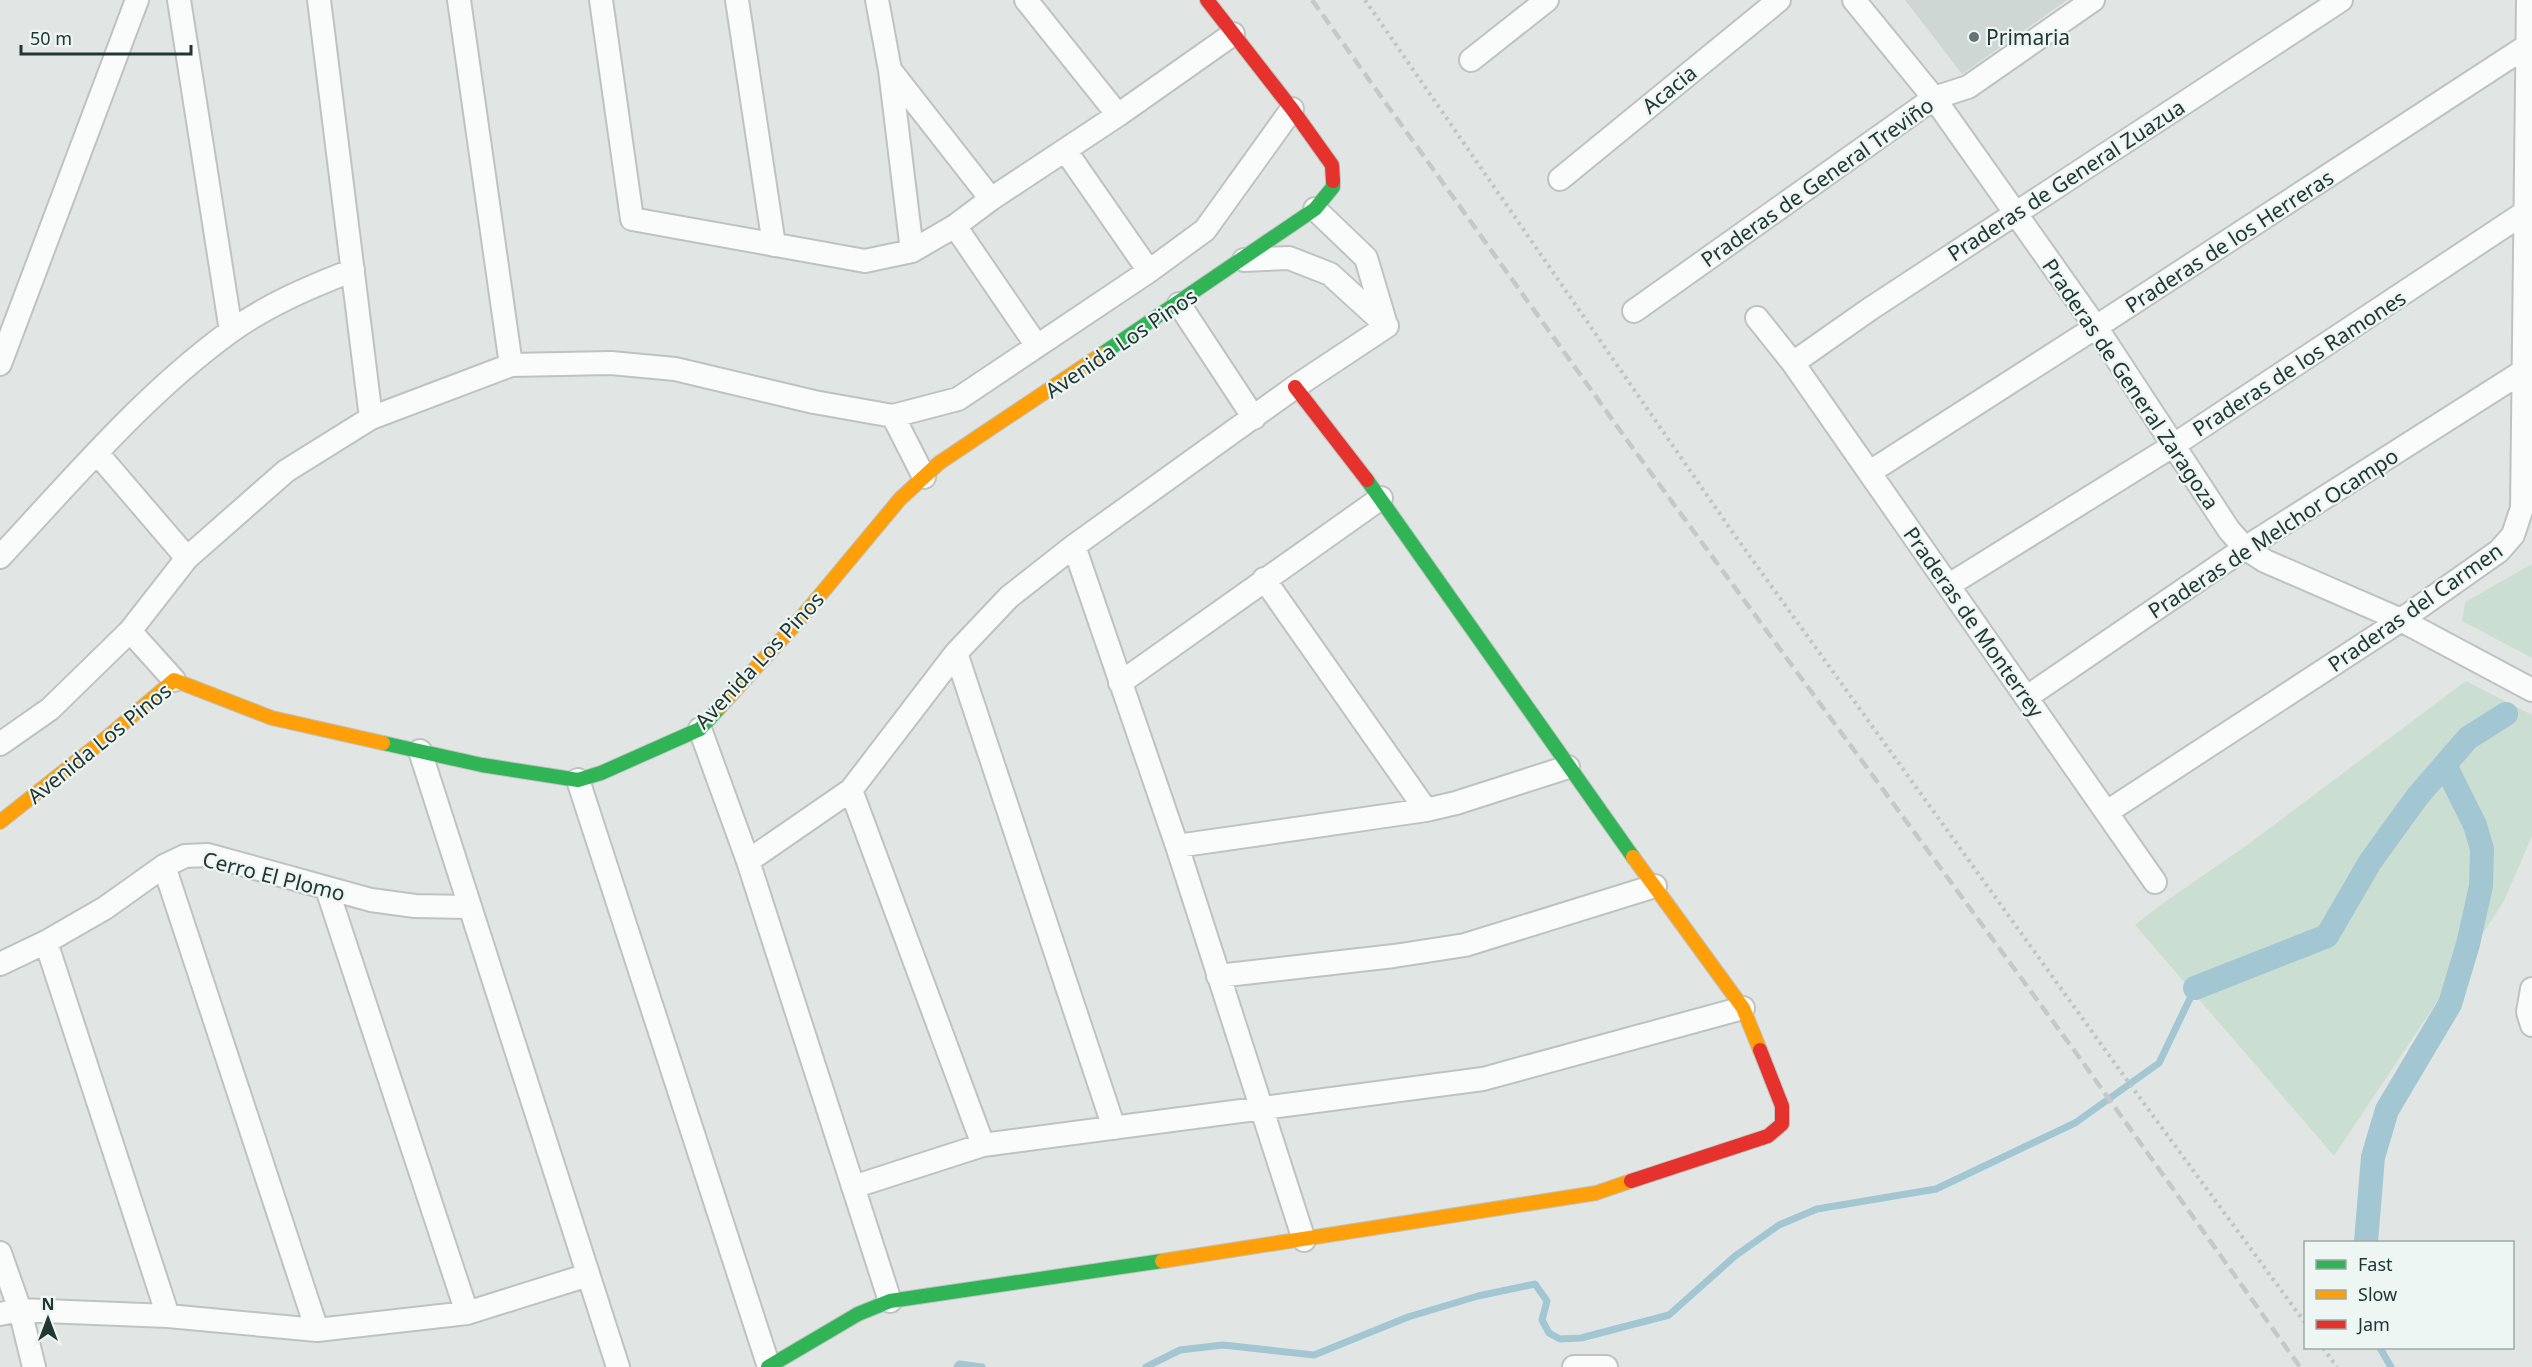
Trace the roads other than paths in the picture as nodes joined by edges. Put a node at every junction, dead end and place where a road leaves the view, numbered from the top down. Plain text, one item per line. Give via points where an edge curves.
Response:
1 (137, 0) edge
2 (179, 0) edge
3 (319, 0) edge
4 (459, 0) edge
5 (601, 0) edge
6 (737, 0) edge
7 (877, 0) edge
8 (1026, 0) edge
9 (1208, 0) edge
10 (1547, 0) edge
11 (1779, 0) edge
12 (1854, 0) edge
13 (2093, 0) edge
14 (2341, 0) edge
15 (2528, 0) edge
16 (1233, 34) junction
17 (2527, 46) junction
18 (1472, 60) dead end
19 (890, 70) junction
20 (1934, 98) junction
21 (1292, 109) junction
22 (1118, 115) junction
23 (1065, 150) junction
24 (1560, 179) dead end
25 (991, 199) junction
26 (1315, 209) junction
27 (2015, 213) junction
28 (2524, 213) junction
29 (955, 226) junction
30 (774, 245) junction
31 (912, 251) junction
32 (1241, 261) junction
33 (353, 270) junction
34 (1149, 271) junction
35 (1179, 304) junction
36 (1634, 311) dead end
37 (1757, 318) dead end
38 (7, 325) edge
39 (1387, 326) junction
40 (2096, 327) junction
41 (231, 331) junction
42 (1037, 345) junction
43 (1794, 363) junction
44 (0, 364) edge
45 (511, 365) junction
46 (2522, 372) junction
47 (1294, 387) junction
48 (893, 416) junction
49 (371, 418) junction
50 (1254, 418) junction
51 (2174, 446) junction
52 (98, 453) junction
53 (1870, 472) junction
54 (924, 477) junction
55 (1381, 498) junction
56 (1074, 546) junction
57 (2245, 548) junction
58 (0, 557) edge
59 (187, 558) junction
60 (1264, 579) junction
61 (1949, 585) junction
62 (2401, 621) junction
63 (130, 631) junction
64 (956, 653) junction
65 (174, 680) junction
66 (1120, 684) junction
67 (2532, 690) edge
68 (2027, 698) junction
69 (700, 729) junction
70 (0, 744) edge
71 (420, 751) junction
72 (1568, 767) junction
73 (578, 780) junction
74 (850, 790) junction
75 (1426, 810) junction
76 (2107, 813) junction
77 (0, 822) edge
78 (1177, 846) junction
79 (748, 861) junction
80 (164, 866) junction
81 (2155, 882) dead end
82 (1655, 886) junction
83 (327, 889) junction
84 (469, 907) junction
85 (46, 942) junction
86 (0, 964) edge
87 (1218, 976) junction
88 (2532, 989) edge
89 (1743, 1008) junction
90 (2530, 1019) edge
91 (1260, 1108) junction
92 (1113, 1128) junction
93 (983, 1145) junction
94 (853, 1187) junction
95 (1304, 1240) junction
96 (0, 1253) edge
97 (588, 1275) junction
98 (890, 1301) junction
99 (10, 1312) edge
100 (467, 1313) junction
101 (168, 1316) junction
102 (317, 1330) junction
103 (34, 1367) edge
104 (618, 1367) edge
105 (769, 1367) edge
106 (1574, 1367) edge
107 (1606, 1367) edge

1 - 38 street
2 - 41 street
3 - 33 street
4 - 45 street
5 - 30 street via 632,219
6 - 30 street
7 - 19 street
8 - 22 street
9 - 16 street, Avenida Los Pinos
10 - 18 street
11 - 24 street, Acacia
12 - 20 street, Praderas de General Zaragoza
13 - 20 street, Praderas de General Treviño via 1968,87
14 - 27 street, Praderas de General Zuazua
15 - 17 street, Praderas del Carmen
16 - 21 street, Avenida Los Pinos
16 - 22 street
17 - 28 street, Praderas del Carmen
17 - 40 street, Praderas de los Herreras
19 - 25 street
19 - 31 street
20 - 27 street, Praderas de General Zaragoza
20 - 36 street, Praderas de General Treviño
21 - 26 street, Avenida Los Pinos via 1332,165 1334,188
21 - 34 street via 1205,230
22 - 23 street
23 - 25 street
23 - 34 street
25 - 29 street
26 - 32 street, Avenida Los Pinos
26 - 39 street via 1366,258
27 - 40 street, Praderas de General Zaragoza
27 - 43 street, Praderas de General Zuazua
28 - 46 street, Praderas del Carmen
28 - 51 street, Praderas de los Ramones
29 - 31 street
29 - 42 street
30 - 31 street via 865,261
32 - 35 street, Avenida Los Pinos
32 - 39 street via 1289,258 1330,274
33 - 41 street via 291,295
33 - 49 street
34 - 42 street
35 - 50 street
35 - 54 street, Avenida Los Pinos via 939,463
37 - 43 street, Praderas de Monterrey
38 - 44 street
39 - 47 street
40 - 51 street, Praderas de General Zaragoza
40 - 53 street, Praderas de los Herreras
41 - 52 street via 155,393
42 - 48 street via 958,399
43 - 53 street, Praderas de Monterrey
45 - 48 street via 611,363 675,369
45 - 49 street
46 - 57 street, Praderas de Melchor Ocampo
46 - 62 street, Praderas del Carmen via 2522,508 2513,535 2499,551
47 - 50 street
47 - 55 street
48 - 54 street
49 - 59 street via 286,471
50 - 56 street
51 - 57 street, Praderas de General Zaragoza
51 - 61 street, Praderas de los Ramones
52 - 58 street
52 - 59 street
53 - 61 street, Praderas de Monterrey
54 - 69 street, Avenida Los Pinos via 900,499 801,618
55 - 60 street
55 - 72 street
56 - 64 street via 1009,597
56 - 66 street
57 - 62 street, Praderas de General Zaragoza via 2265,561
57 - 68 street, Praderas de Melchor Ocampo
59 - 63 street
60 - 66 street
60 - 75 street
61 - 68 street, Praderas de Monterrey
62 - 67 street, Praderas de General Zaragoza
62 - 76 street, Praderas del Carmen
63 - 65 street
63 - 70 street via 50,709
64 - 74 street
64 - 92 street
65 - 71 street, Avenida Los Pinos via 272,718
65 - 77 street, Avenida Los Pinos
66 - 78 street
68 - 76 street, Praderas de Monterrey
69 - 73 street, Avenida Los Pinos
69 - 79 street
71 - 73 street, Avenida Los Pinos
71 - 84 street
72 - 75 street
72 - 82 street
73 - 105 street
74 - 79 street
74 - 93 street
75 - 78 street
76 - 81 street, Praderas de Monterrey
78 - 87 street
79 - 94 street
80 - 83 street, Cerro El Plomo via 184,856 208,855
80 - 85 street, Cerro El Plomo via 105,908
80 - 102 street
82 - 87 street via 1465,945
82 - 89 street
83 - 84 street, Cerro El Plomo via 415,906
83 - 100 street
84 - 97 street
85 - 86 street, Cerro El Plomo
85 - 101 street
87 - 91 street
88 - 90 street
89 - 91 street via 1483,1079
89 - 95 street via 1782,1106 1782,1124 1768,1136 1596,1193
91 - 92 street
91 - 95 street
92 - 93 street
93 - 94 street
94 - 98 street
95 - 98 street
96 - 99 street
97 - 100 street
97 - 104 street
98 - 105 street via 858,1314
99 - 101 street
99 - 103 street
100 - 102 street
101 - 102 street
106 - 107 street

